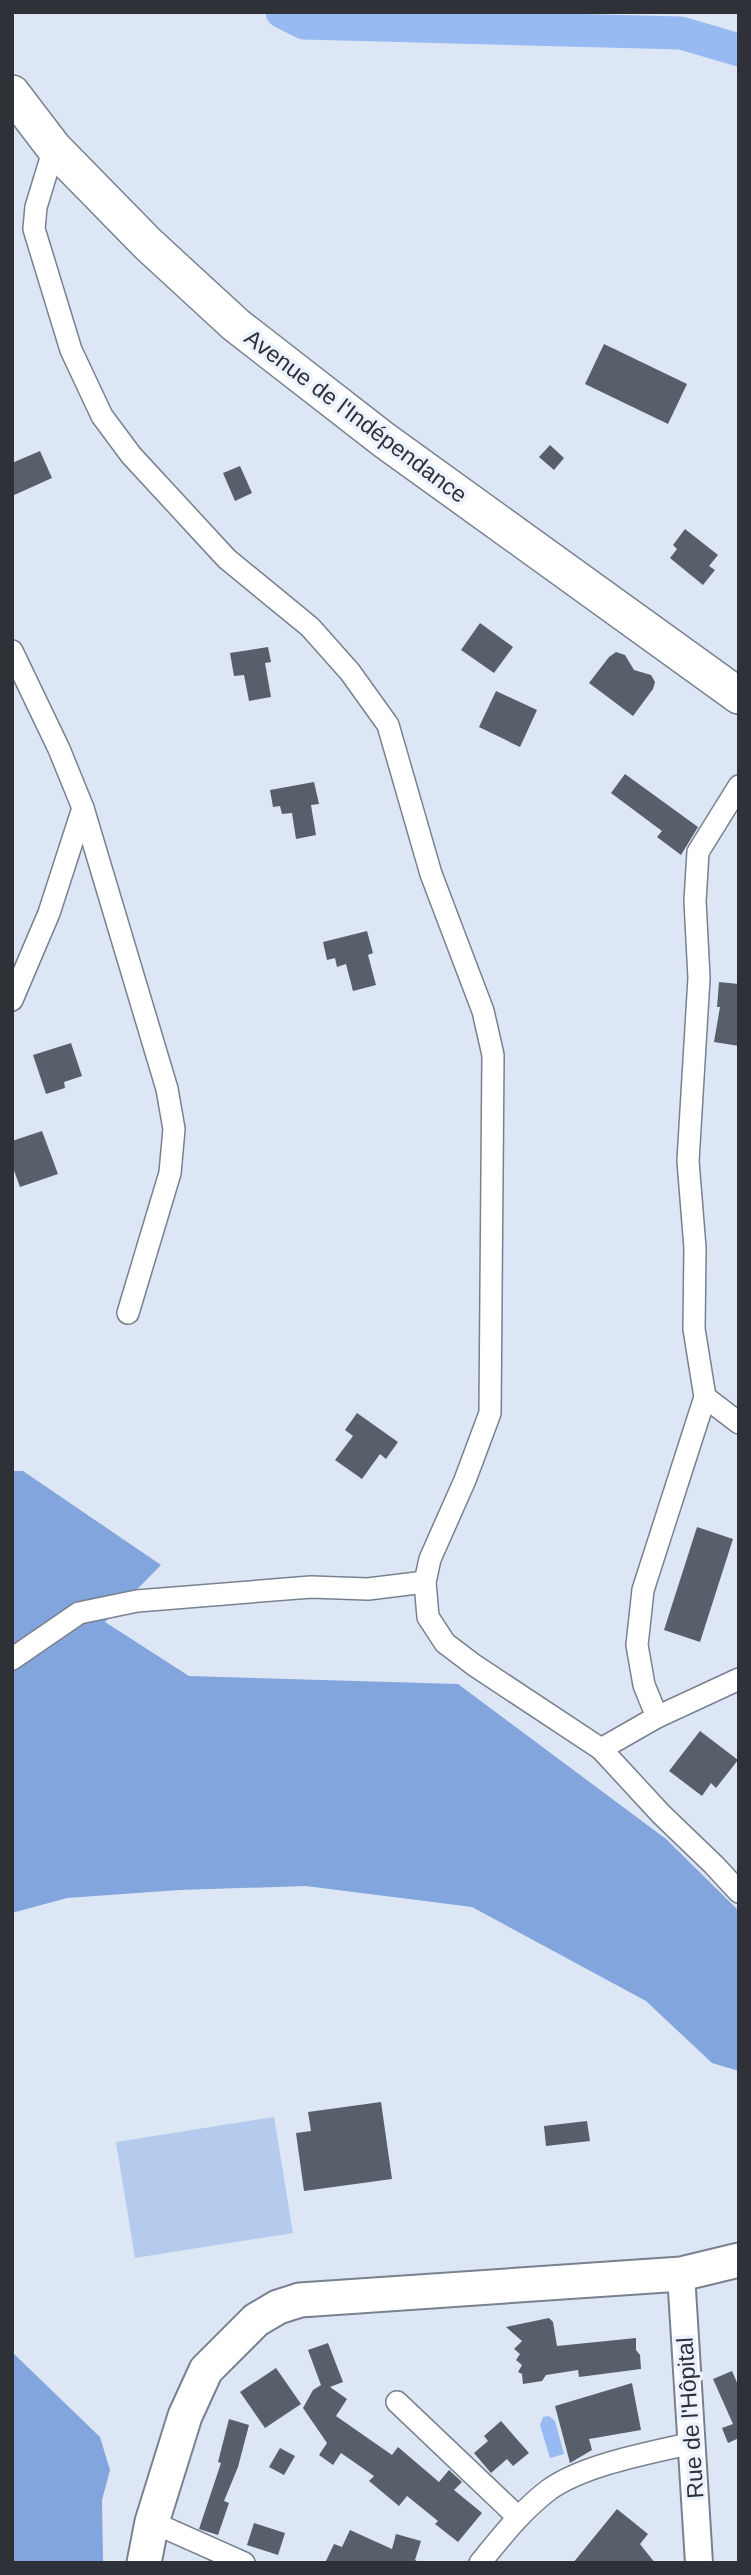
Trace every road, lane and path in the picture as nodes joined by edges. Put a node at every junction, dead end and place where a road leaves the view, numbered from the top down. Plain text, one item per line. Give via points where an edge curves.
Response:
1 (12, 93) edge
2 (54, 148) junction
3 (12, 651) edge
4 (739, 696) edge
5 (739, 786) edge
6 (83, 808) junction
7 (12, 1000) edge
8 (128, 1313) dead end
9 (705, 1398) junction
10 (739, 1423) edge
11 (425, 1583) junction
12 (12, 1659) edge
13 (739, 1679) edge
14 (657, 1717) junction
15 (601, 1749) junction
16 (739, 1892) edge
17 (739, 2260) edge
18 (681, 2274) junction
19 (397, 2402) dead end
20 (692, 2443) junction
21 (518, 2517) junction
22 (152, 2522) junction
23 (144, 2563) edge
24 (244, 2563) edge
25 (480, 2563) edge
26 (699, 2563) edge

1 - 2 highway, Avenue de l'Indépendance
2 - 4 highway, Avenue de l'Indépendance via 236,325 384,440
2 - 11 street via 34,229 71,351 102,416 131,455 227,559 310,627 350,672 388,726 431,874 483,1011 493,1055 490,1413 430,1559
3 - 6 street
5 - 9 street via 698,852 695,901 699,978 688,1161 695,1248 694,1329
6 - 7 street via 49,913
6 - 8 street via 167,1089 174,1129 170,1173
9 - 10 street
9 - 14 street via 643,1590 637,1645 644,1685
11 - 12 street via 137,1601 79,1612
11 - 15 street via 428,1617 445,1643
13 - 14 street
14 - 15 street
15 - 16 street
17 - 18 main road
18 - 20 street, Rue de l'Hôpital
18 - 22 main road via 300,2300 278,2307 256,2320 206,2370 185,2416
19 - 21 street
20 - 21 street via 603,2464 552,2488
20 - 26 street, Rue de l'Hôpital
21 - 25 street
22 - 23 main road
22 - 24 street

